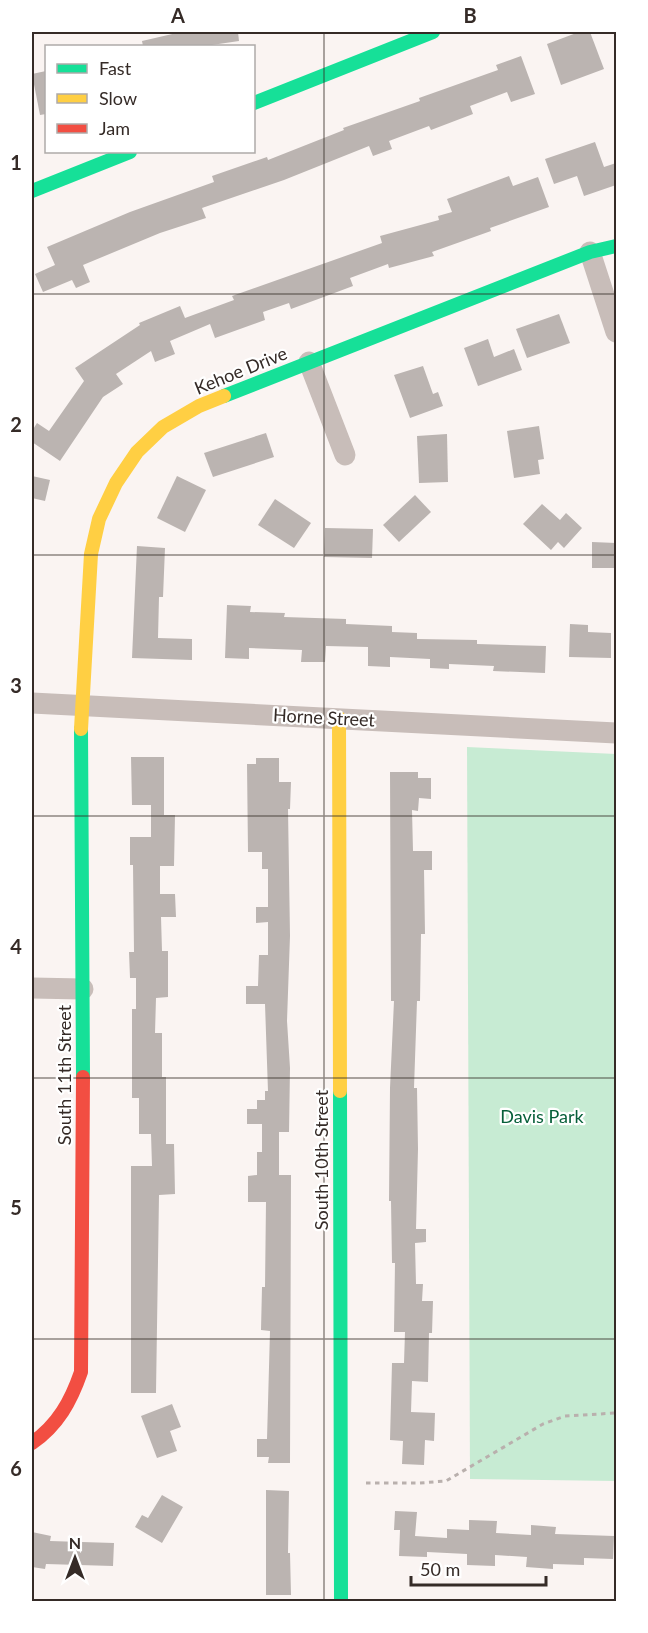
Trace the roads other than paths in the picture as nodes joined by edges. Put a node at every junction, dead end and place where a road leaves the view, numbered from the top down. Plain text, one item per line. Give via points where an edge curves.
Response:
1 (433, 32) edge
2 (255, 103) edge
3 (127, 153) edge
4 (32, 191) edge
5 (616, 246) edge
6 (590, 252) junction
7 (616, 332) edge
8 (309, 362) junction
9 (345, 455) dead end
10 (32, 704) edge
11 (81, 706) junction
12 (339, 718) junction
13 (616, 733) edge
14 (32, 988) edge
15 (83, 989) junction
16 (32, 1443) edge
17 (340, 1602) edge

1 - 2 street
3 - 4 street
5 - 6 street, Kehoe Drive
6 - 7 street
6 - 8 street, Kehoe Drive
8 - 9 street
8 - 11 street, Kehoe Drive via 199,406 163,428 137,452 116,483 99,519 91,554
10 - 11 street, Horne Street
11 - 12 street, Horne Street
11 - 15 street, South 11th Street
12 - 13 street, Horne Street
12 - 17 street, South 10th Street
14 - 15 street
15 - 16 street, South 11th Street via 81,1372 73,1393 47,1434

